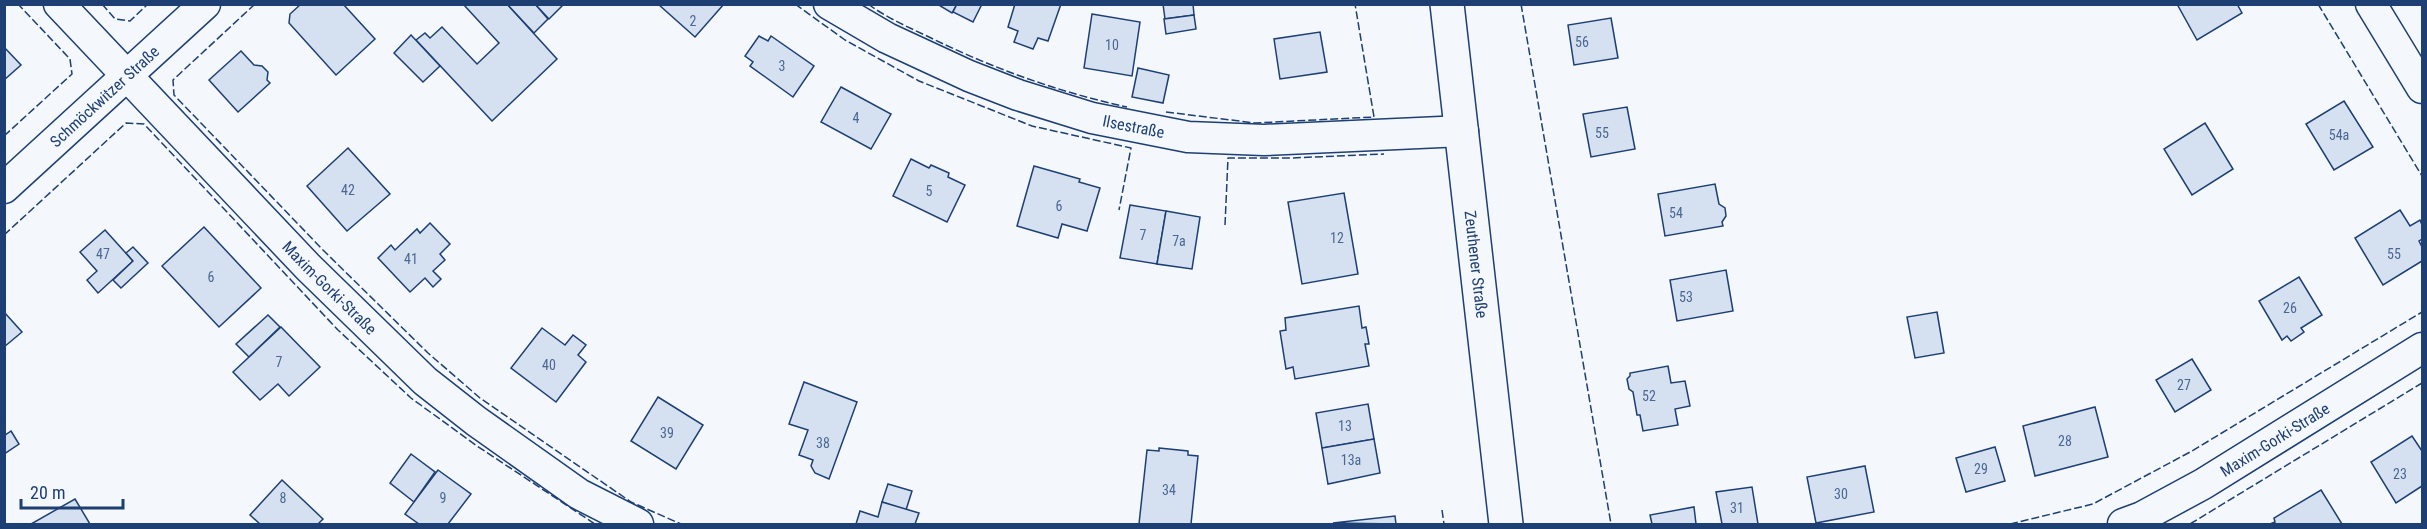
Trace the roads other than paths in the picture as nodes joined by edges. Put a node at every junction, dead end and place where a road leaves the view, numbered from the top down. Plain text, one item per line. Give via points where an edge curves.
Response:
1 (59, 4) edge
2 (205, 4) edge
3 (829, 4) edge
4 (1447, 4) edge
5 (2371, 4) edge
6 (127, 77) junction
7 (2422, 88) edge
8 (1462, 131) junction
9 (4, 188) edge
10 (2422, 348) edge
11 (638, 525) edge
12 (1506, 525) edge
13 (2123, 525) edge

1 - 6 street, Maxim-Gorki-Straße
2 - 6 street, Schmöckwitzer Straße
3 - 8 street, Ilsestraße via 887,38 969,76 1092,118 1188,137 1264,140
4 - 8 main road, Zeuthener Straße
5 - 7 street
6 - 9 street, Schmöckwitzer Straße
6 - 11 street, Maxim-Gorki-Straße via 308,267 425,381 579,494
8 - 12 main road, Zeuthener Straße
10 - 13 street, Maxim-Gorki-Straße via 2203,484

